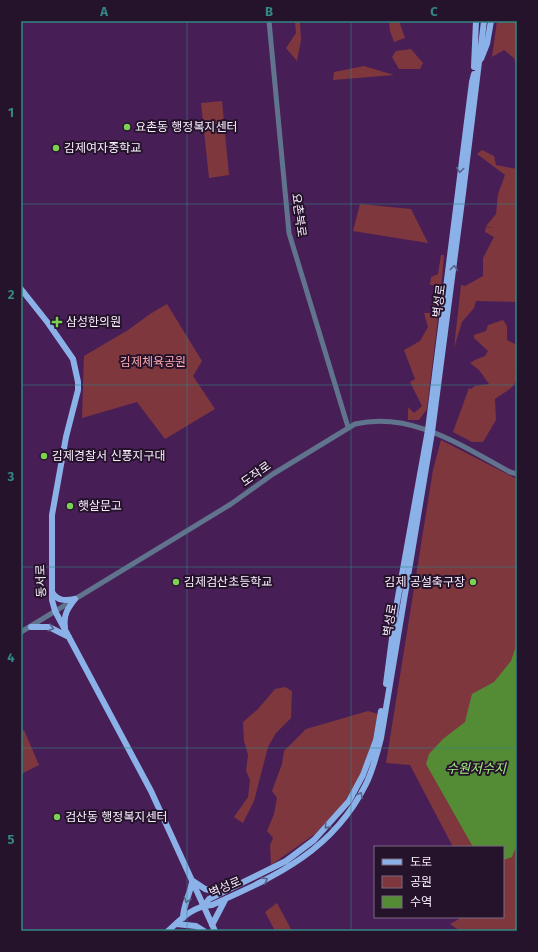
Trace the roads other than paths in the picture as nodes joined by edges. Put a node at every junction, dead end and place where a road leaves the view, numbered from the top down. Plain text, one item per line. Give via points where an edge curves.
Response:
1 (268, 21) edge
2 (476, 21) edge
3 (483, 21) edge
4 (491, 21) edge
5 (478, 66) junction
6 (474, 76) junction
7 (21, 289) edge
8 (348, 428) junction
9 (430, 431) junction
10 (517, 474) edge
11 (51, 590) junction
12 (75, 599) junction
13 (56, 611) junction
14 (31, 627) junction
15 (65, 630) junction
16 (21, 632) edge
17 (69, 637) junction
18 (192, 881) junction
19 (220, 893) junction
20 (224, 900) junction
21 (204, 906) junction
22 (183, 918) junction
23 (176, 924) junction
24 (212, 925) junction
25 (168, 931) edge
26 (204, 931) edge
27 (215, 931) edge

1 - 8 street, 요촌북로 via 289,233
2 - 6 main road
3 - 5 main road, 벽성로
3 - 6 main road, 벽성로
4 - 5 main road via 487,44
9 -> 5 main road, 벽성로
6 -> 9 main road, 벽성로 via 452,231
7 - 11 main road, 동서로 via 73,359 78,382 52,515
8 - 9 street, 도작로 via 365,422 387,422 414,425
8 - 12 street, 도작로 via 273,474 231,504
9 - 10 street, 도작로 via 453,440
9 -> 19 main road, 벽성로 via 396,608 385,695 376,740 363,775 349,801 314,840 286,861
20 -> 9 main road, 벽성로 via 296,863 324,841 355,805 367,783 381,738
11 - 12 main road via 64,601
11 - 13 main road, 동서로
12 - 13 street, 도작로
12 - 15 main road via 65,615
13 - 14 street, 도작로
13 - 15 main road, 동서로
14 - 16 street, 도작로
14 -> 17 main road via 49,627
15 - 17 main road, 동서로
17 - 18 main road, 동서로 via 151,791
18 - 19 main road via 205,889
18 - 21 main road, 동서로
18 -> 22 main road
19 - 21 main road, 벽성로 via 209,899
20 - 21 main road, 벽성로 via 212,906
20 - 24 main road
21 - 22 main road
21 - 24 main road, 동서로
22 - 23 main road
23 - 25 main road
23 - 26 main road via 196,926
24 - 27 main road, 동서로

